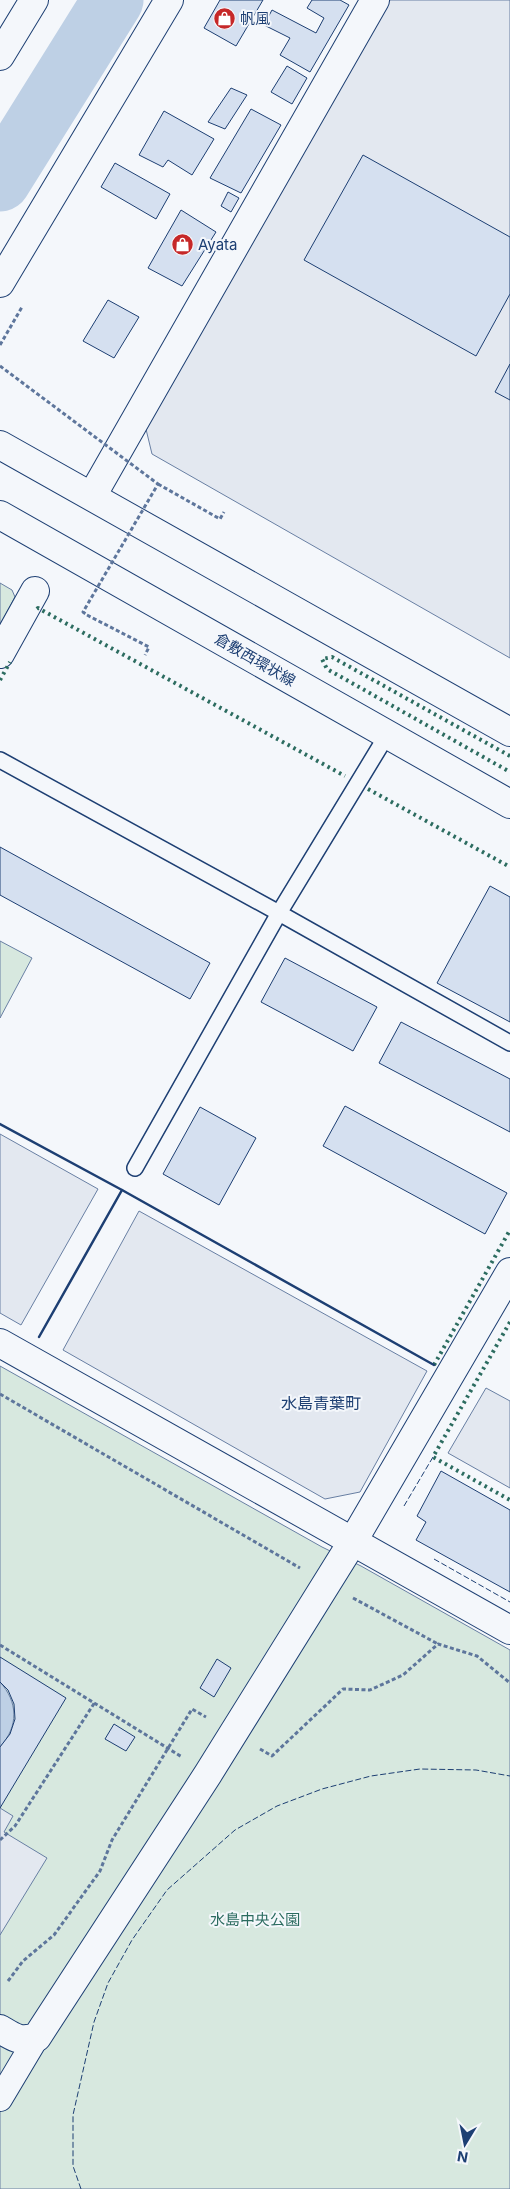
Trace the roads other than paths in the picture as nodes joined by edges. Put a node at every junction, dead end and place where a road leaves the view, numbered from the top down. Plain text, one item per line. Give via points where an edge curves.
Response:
1 (34, 0) edge
2 (169, 0) edge
3 (376, 0) edge
4 (0, 56) edge
5 (0, 283) edge
6 (0, 445) edge
7 (92, 496) junction
8 (0, 515) edge
9 (34, 591) dead end
10 (0, 654) edge
11 (510, 732) edge
12 (387, 735) junction
13 (0, 760) edge
14 (510, 804) edge
15 (279, 913) junction
16 (510, 1044) edge
17 (135, 1168) dead end
18 (510, 1272) edge
19 (0, 1343) edge
20 (353, 1540) junction
21 (510, 1630) edge
22 (0, 2029) edge
23 (37, 2037) junction
24 (0, 2099) edge

1 - 4 street
2 - 5 street
3 - 7 street
6 - 7 street
7 - 11 street
8 - 12 street, 倉敷西環状線
9 - 10 street
12 - 14 street, 倉敷西環状線
12 - 15 lane
13 - 15 lane
15 - 16 lane
15 - 17 lane
18 - 20 street
19 - 20 street
20 - 21 street
20 - 23 street via 208,1774
22 - 23 street via 15,2038
23 - 24 street

